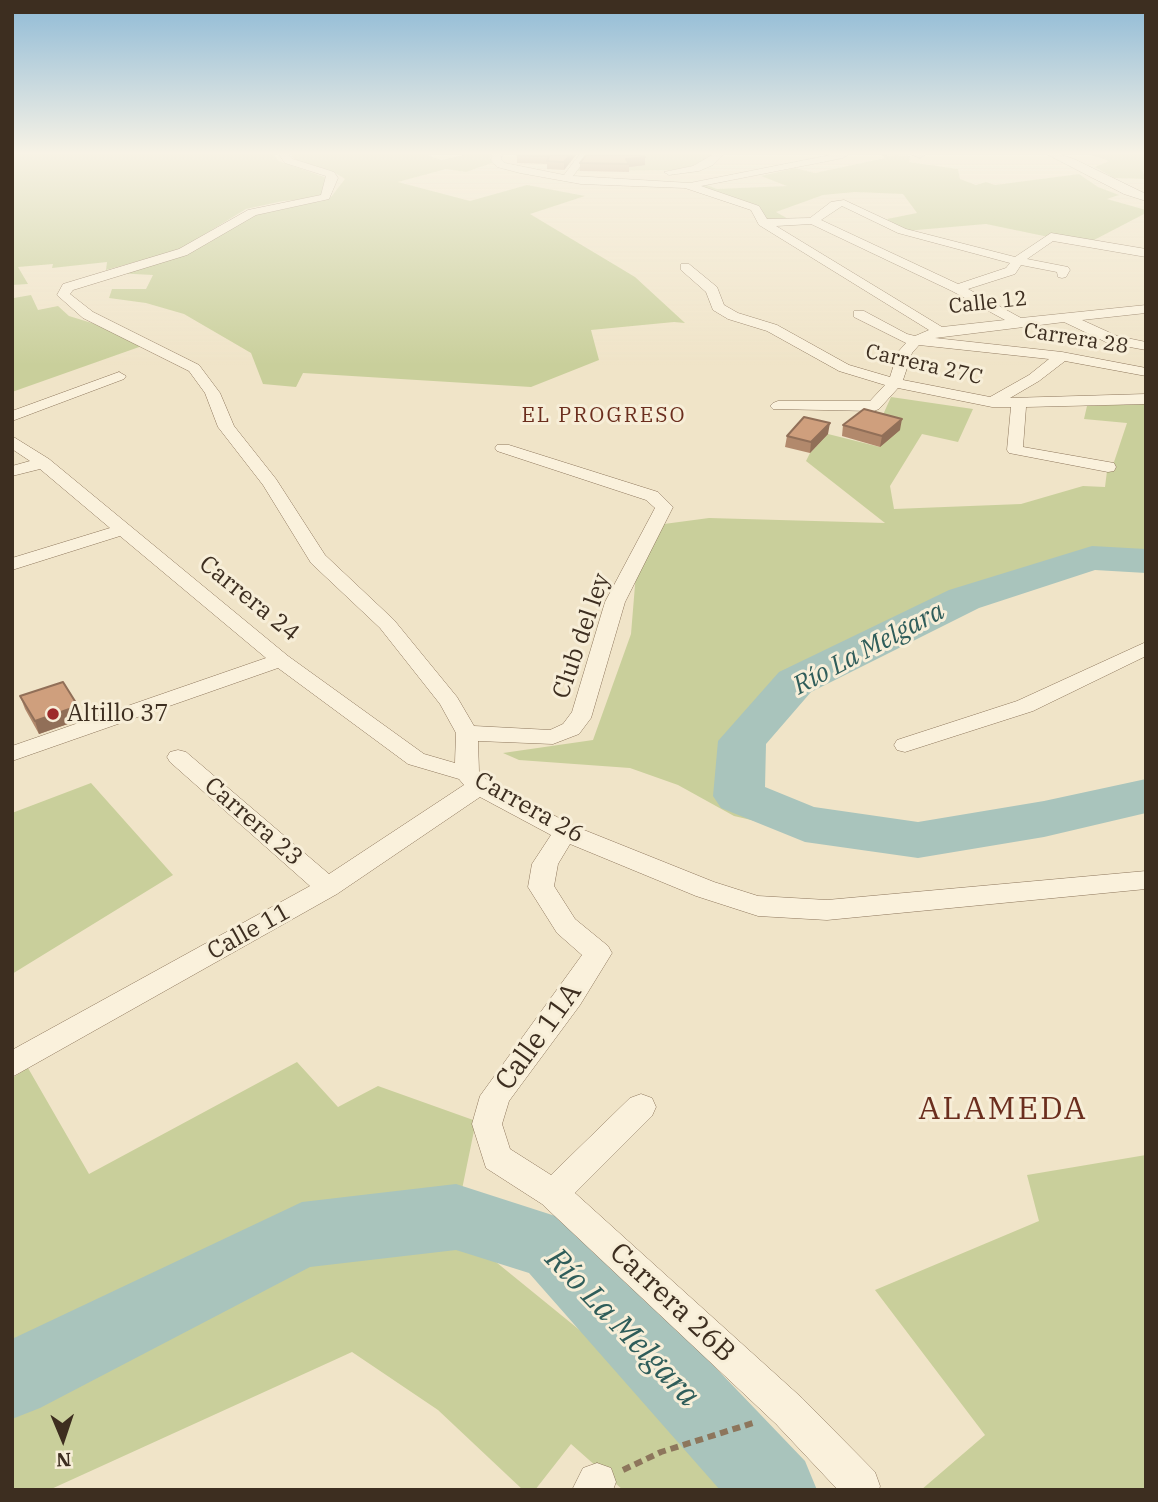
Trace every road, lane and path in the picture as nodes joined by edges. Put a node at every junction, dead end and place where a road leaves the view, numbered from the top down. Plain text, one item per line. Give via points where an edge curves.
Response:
1 (229, 225) edge
2 (766, 225) edge
3 (822, 225) edge
4 (856, 225) edge
5 (889, 225) edge
6 (833, 230) junction
7 (1146, 253) edge
8 (1017, 261) junction
9 (685, 267) dead end
10 (1062, 274) dead end
11 (957, 288) junction
12 (1146, 309) edge
13 (859, 314) dead end
14 (1065, 317) junction
15 (1018, 322) junction
16 (940, 331) junction
17 (916, 340) junction
18 (1146, 346) edge
19 (1062, 356) junction
20 (1146, 372) edge
21 (119, 376) dead end
22 (895, 383) junction
23 (1146, 399) edge
24 (992, 402) junction
25 (1019, 404) junction
26 (778, 406) dead end
27 (12, 416) edge
28 (12, 441) edge
29 (503, 448) dead end
30 (43, 463) junction
31 (1108, 467) dead end
32 (12, 471) edge
33 (121, 530) junction
34 (12, 564) edge
35 (1146, 648) edge
36 (281, 660) junction
37 (467, 733) junction
38 (914, 742) dead end
39 (12, 754) edge
40 (178, 757) dead end
41 (473, 780) junction
42 (565, 832) junction
43 (1146, 880) edge
44 (328, 887) junction
45 (12, 1065) edge
46 (640, 1107) dead end
47 (487, 1125) joint
48 (552, 1194) junction
49 (785, 1412) junction
50 (594, 1486) edge
51 (861, 1486) dead end

1 - 37 street via 183,252 68,287 63,295 88,315 194,368 212,393 226,427 270,483 318,559 387,624 449,702
2 - 16 street
3 - 6 street
4 - 6 street
5 - 8 street
6 - 11 street
7 - 8 street via 1051,237
8 - 10 street via 1064,270
8 - 11 street via 1011,271
9 - 22 street, Carrera 27C via 712,290 718,307 726,312 772,328 844,368
11 - 15 street
12 - 14 street, Calle 12
13 - 17 street, Carrera 28 via 903,338
14 - 15 street, Calle 12
14 - 18 street via 1113,340
15 - 16 street, Calle 12
16 - 17 street, Calle 12
17 - 19 street, Carrera 28
17 - 22 street via 905,352
19 - 20 street, Carrera 28
19 - 24 street
21 - 27 street
22 - 24 street, Carrera 27C
22 - 26 street via 874,406
23 - 25 street, Carrera 27C
24 - 25 street, Carrera 27C
25 - 31 street via 1015,450
28 - 30 street, Carrera 24
29 - 37 street, Club del ley via 652,496 664,507 615,602 583,713 571,729 553,737
30 - 32 street
30 - 33 street, Carrera 24
33 - 34 street
33 - 36 street, Carrera 24
35 - 38 street via 1025,706
36 - 39 street
36 - 41 street, Carrera 24 via 416,759
37 - 41 street, Carrera 26
40 - 44 street, Carrera 23
41 - 42 street, Carrera 26
41 - 44 street, Calle 11
42 - 43 street, Carrera 26 via 758,906 827,910
42 - 47 street, Calle 11A via 545,864 541,887 566,926 598,953 495,1096
44 - 45 street, Calle 11
46 - 48 street
47 - 48 street, Carrera 26B via 497,1158
48 - 49 street, Carrera 26B
49 - 50 path via 661,1452
49 - 51 street, Carrera 26B

